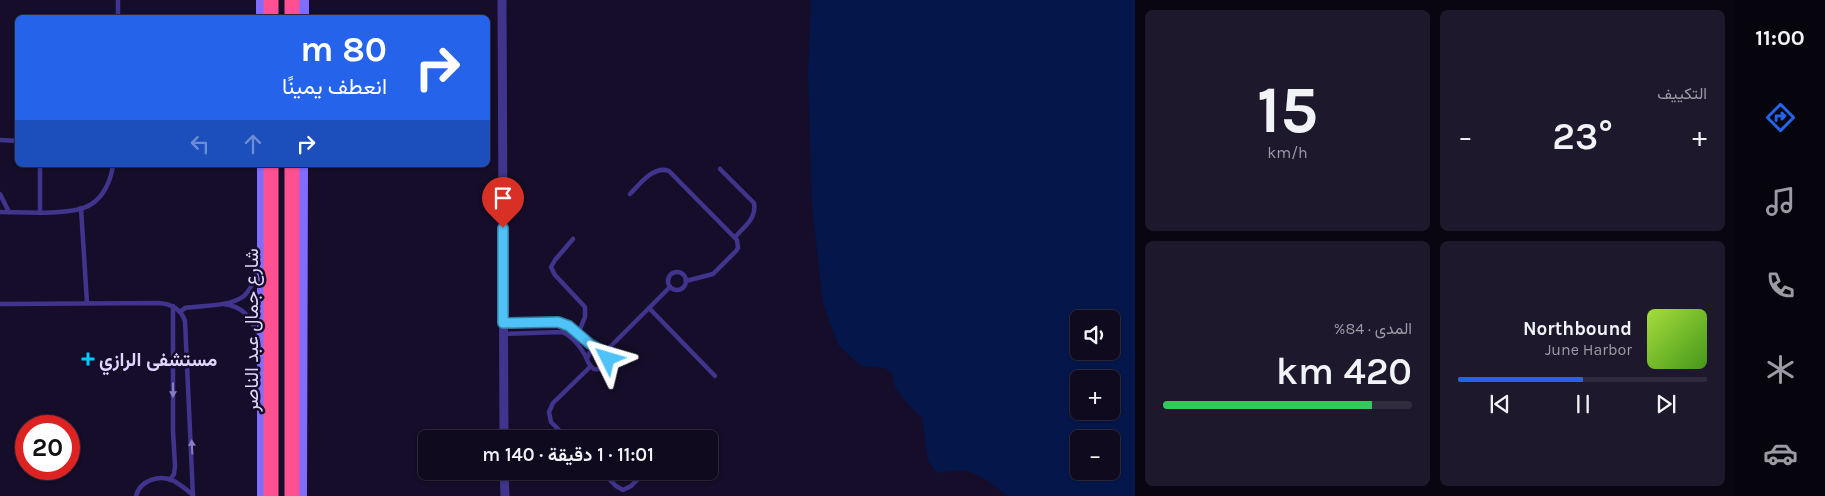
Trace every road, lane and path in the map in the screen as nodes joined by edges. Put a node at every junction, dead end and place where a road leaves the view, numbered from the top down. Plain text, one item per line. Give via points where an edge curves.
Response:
1 (118, 0) edge
2 (262, 0) edge
3 (271, 0) edge
4 (292, 0) edge
5 (303, 0) edge
6 (502, 0) edge
7 (118, 15) edge
8 (262, 15) edge
9 (271, 15) edge
10 (292, 15) edge
11 (303, 15) edge
12 (0, 140) edge
13 (15, 141) edge
14 (40, 167) edge
15 (113, 167) edge
16 (263, 167) edge
17 (271, 167) edge
18 (292, 167) edge
19 (302, 167) edge
20 (720, 169) dead end
21 (0, 194) edge
22 (630, 194) dead end
23 (81, 208) junction
24 (0, 212) edge
25 (9, 212) junction
26 (40, 213) junction
27 (735, 237) junction
28 (574, 239) dead end
29 (263, 255) junction
30 (686, 281) junction
31 (670, 287) junction
32 (87, 303) junction
33 (0, 304) edge
34 (220, 304) junction
35 (173, 306) junction
36 (649, 308) junction
37 (180, 312) junction
38 (503, 323) junction
39 (503, 334) junction
40 (578, 334) junction
41 (263, 343) junction
42 (597, 349) junction
43 (605, 352) junction
44 (587, 360) junction
45 (590, 367) junction
46 (715, 376) dead end
47 (504, 430) edge
48 (559, 430) edge
49 (170, 480) junction
50 (504, 480) edge
51 (610, 480) edge
52 (637, 480) edge
53 (136, 496) edge
54 (193, 496) edge
55 (263, 496) edge
56 (271, 496) edge
57 (292, 496) edge
58 (301, 496) edge
59 (505, 496) edge

1 - 7 lane
2 - 8 main road
3 - 9 highway
4 - 10 highway
5 - 11 main road
6 - 38 street
12 - 13 lane
14 - 26 lane
15 - 23 lane via 100,197
16 - 29 main road
17 - 56 highway, شارع جمال عبد الناصر
18 - 57 highway
19 - 58 main road
20 - 27 lane via 754,203 752,218
21 - 25 lane
22 - 27 lane via 654,172 669,171
23 - 26 lane
23 - 32 lane
24 - 25 lane
25 - 26 lane
27 - 30 lane via 738,248 717,270 708,276
28 - 40 lane via 551,267 585,307 585,317
29 - 34 lane via 245,295
29 - 41 main road
30 - 31 lane via 683,288
30 - 31 lane via 680,272 673,272 667,281
31 - 36 lane
32 - 33 lane
32 - 35 lane via 159,303
34 - 37 lane via 185,308
34 - 41 lane via 234,305 243,310
35 - 37 lane
35 -> 49 lane via 175,466
36 - 43 lane
36 - 46 lane
54 -> 37 lane via 185,321
38 - 39 street
38 - 40 lane via 562,323
39 - 44 lane via 565,333
39 - 47 street
40 - 42 lane
41 - 55 main road
42 - 43 lane
42 - 44 lane via 590,352
43 - 45 lane via 608,359 605,367 598,370
44 - 45 lane
45 - 48 lane via 553,403 549,412 551,422
49 - 53 lane via 148,480
49 - 54 lane
50 - 59 street
51 - 52 lane via 623,490

